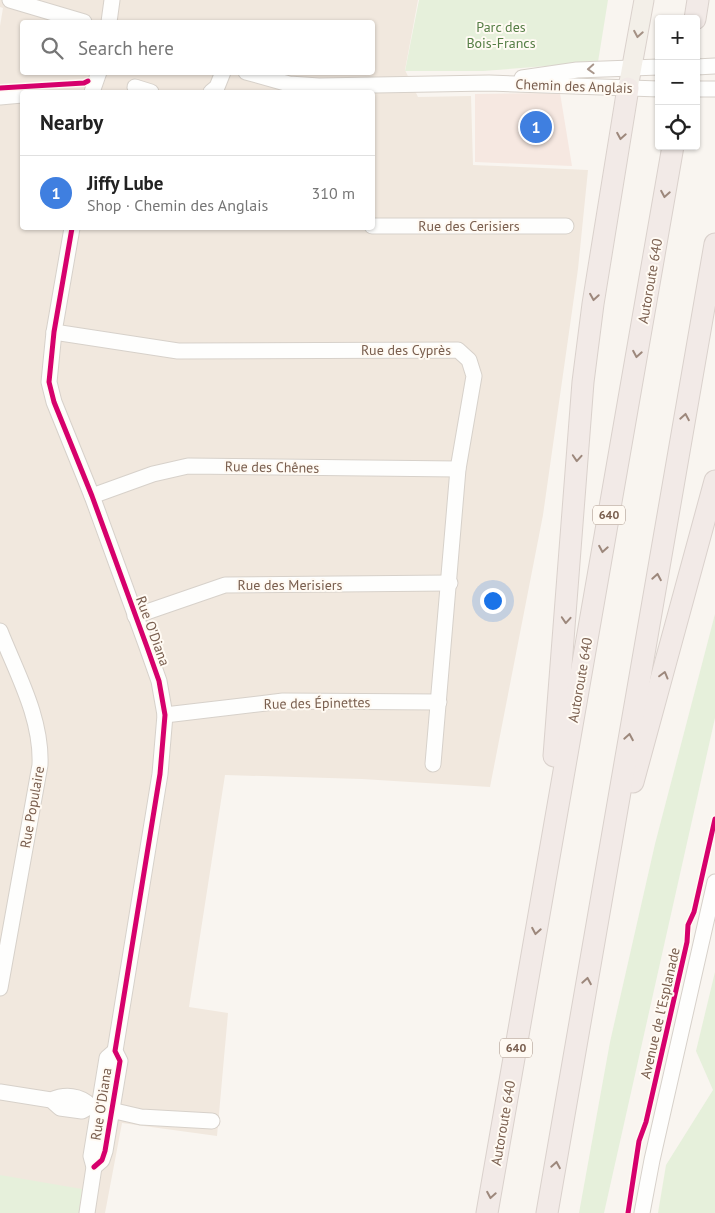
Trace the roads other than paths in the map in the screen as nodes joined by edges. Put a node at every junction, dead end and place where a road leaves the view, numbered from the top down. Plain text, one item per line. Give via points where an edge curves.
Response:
1 (10, 0) edge
2 (112, 0) edge
3 (644, 0) edge
4 (698, 0) edge
5 (696, 15) edge
6 (77, 20) edge
7 (109, 20) edge
8 (700, 66) edge
9 (715, 66) edge
10 (655, 69) edge
11 (98, 75) edge
12 (221, 75) edge
13 (257, 75) edge
14 (630, 78) junction
15 (489, 83) junction
16 (135, 87) dead end
17 (655, 87) edge
18 (700, 89) edge
19 (715, 89) edge
20 (93, 90) edge
21 (145, 90) edge
22 (213, 90) edge
23 (20, 95) edge
24 (0, 96) edge
25 (672, 150) edge
26 (375, 226) edge
27 (566, 226) dead end
28 (72, 230) edge
29 (715, 244) edge
30 (54, 332) junction
31 (458, 469) junction
32 (715, 481) edge
33 (92, 496) junction
34 (450, 584) junction
35 (135, 616) junction
36 (0, 631) edge
37 (439, 702) junction
38 (166, 715) junction
39 (433, 764) dead end
40 (606, 871) junction
41 (715, 882) edge
42 (545, 883) junction
43 (0, 988) edge
44 (0, 1092) edge
45 (101, 1108) junction
46 (212, 1121) dead end
47 (87, 1213) edge
48 (487, 1213) edge
49 (547, 1213) edge
50 (642, 1213) edge

1 - 6 street
2 - 7 street
3 -> 14 main road
4 - 5 highway
8 - 9 street
10 - 14 street, Chemin des Anglais
11 - 20 street
12 - 22 street
13 - 15 street, Chemin des Anglais via 289,84 319,86
14 - 15 street, Chemin des Anglais
14 -> 15 street, Chemin des Anglais via 576,70
14 - 17 street, Chemin des Anglais
14 -> 42 highway via 583,382
16 - 21 street
18 - 19 street
23 - 24 street
25 -> 42 highway, Autoroute 640 / 640
26 - 27 street, Rue des Cerisiers
28 - 30 street, Rue O'Diana
40 -> 29 highway
30 - 31 street, Rue des Cyprès via 178,351 458,350 469,360 474,376
30 - 33 street, Rue O'Diana via 50,388
31 - 33 street, Rue des Chênes via 188,466 153,474
31 - 34 street, Rue des Cyprès
40 -> 32 highway via 651,722
33 - 35 street, Rue O'Diana
34 - 35 street, Rue des Merisiers via 225,585
34 - 37 street, Rue des Cyprès
35 - 38 street, Rue O'Diana via 159,681
36 - 43 street, Rue Populaire via 35,719 41,745
37 - 38 street, Rue des Épinettes via 282,701
37 - 39 street, Rue des Cyprès
38 - 45 street, Rue O'Diana via 160,774 115,1050 107,1058
49 -> 40 highway
41 - 50 street, Avenue de l'Esplanade
42 -> 48 highway, Autoroute 640 / 640
44 - 45 street via 51,1100 60,1108 82,1111
45 - 46 street via 141,1117
45 - 47 street, Rue O'Diana via 91,1156 94,1167

